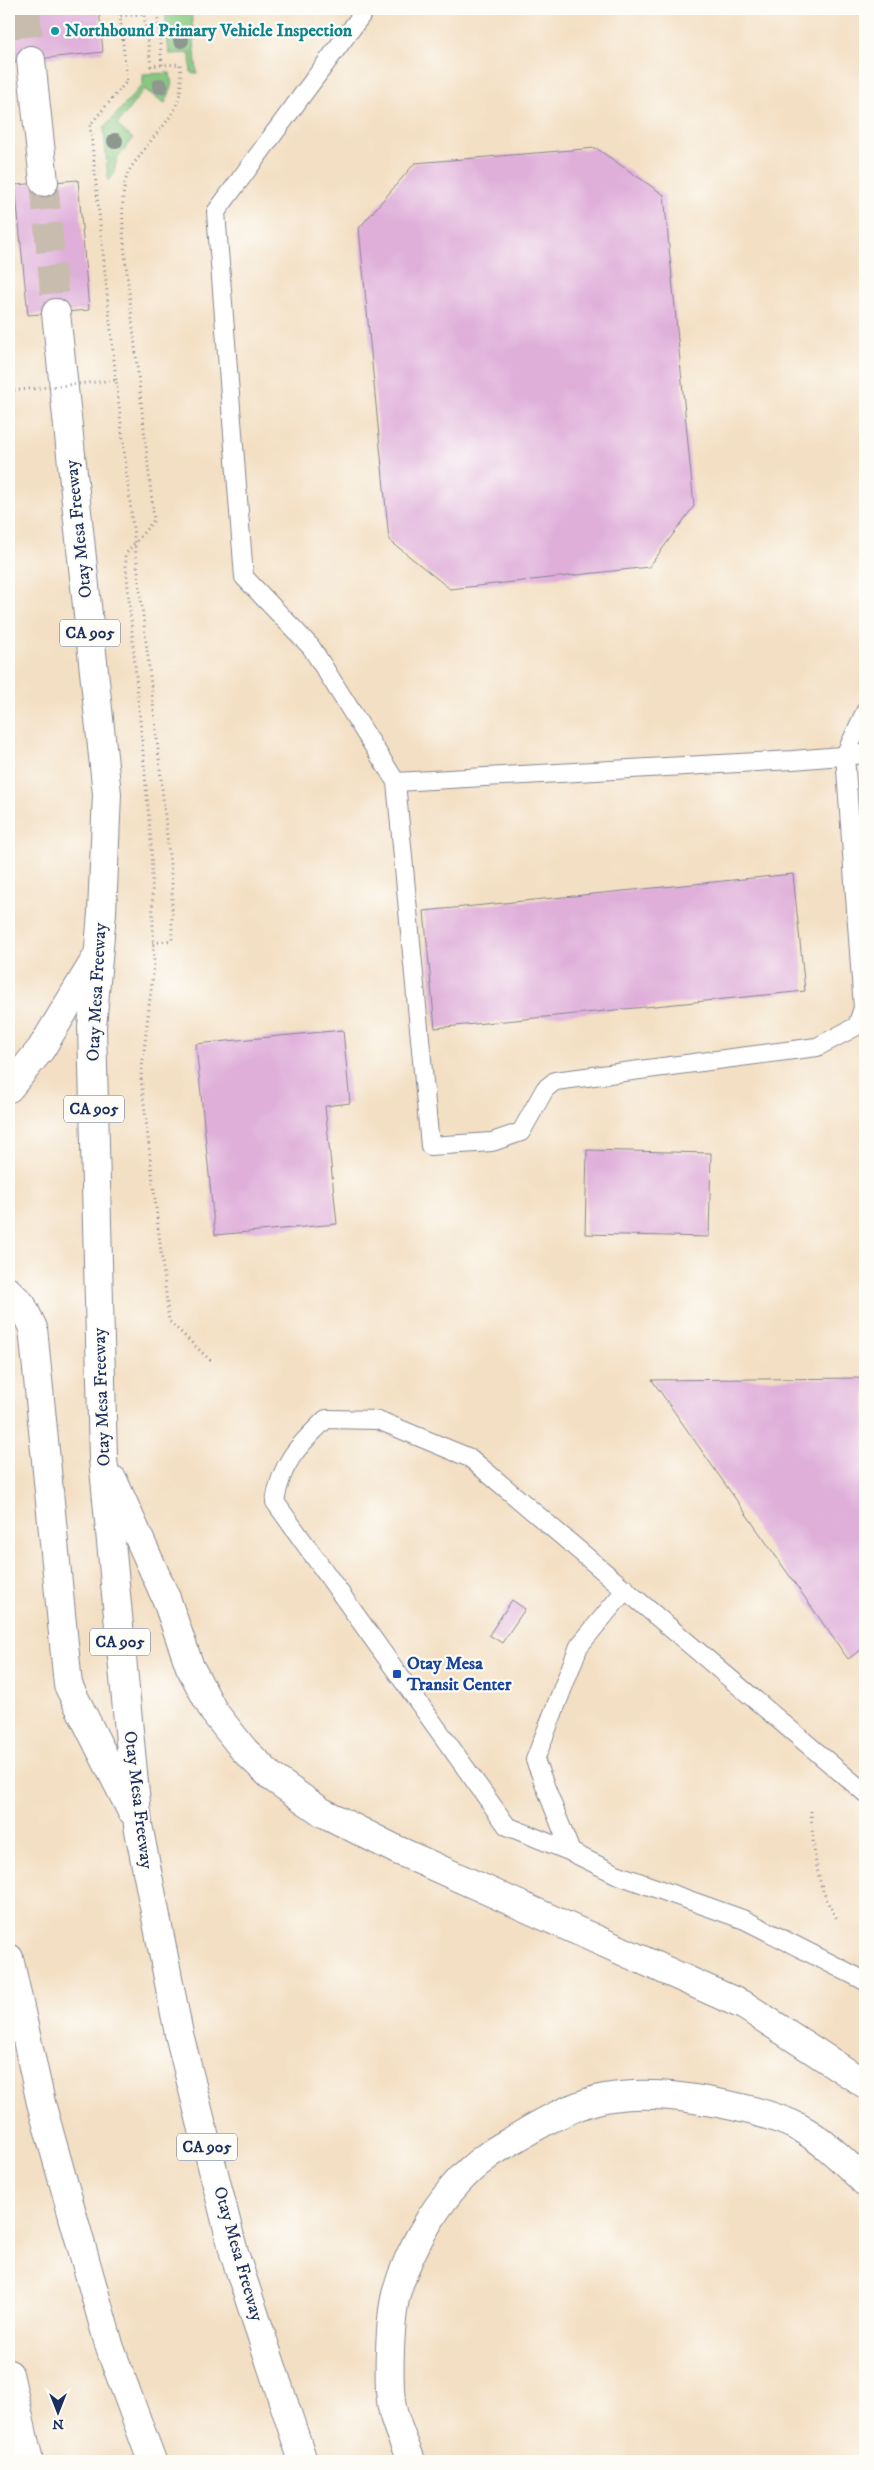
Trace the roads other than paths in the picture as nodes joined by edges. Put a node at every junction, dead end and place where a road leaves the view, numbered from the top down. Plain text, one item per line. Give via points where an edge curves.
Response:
1 (366, 9) edge
2 (32, 60) tunnel mouth
3 (44, 182) tunnel mouth
4 (56, 313) tunnel mouth
5 (865, 712) edge
6 (865, 754) edge
7 (845, 755) junction
8 (396, 782) junction
9 (98, 954) junction
10 (9, 1088) edge
11 (9, 1292) edge
12 (103, 1458) junction
13 (626, 1590) junction
14 (865, 1793) edge
15 (138, 1825) junction
16 (571, 1852) junction
17 (9, 1958) edge
18 (865, 1982) edge
19 (865, 2084) edge
20 (865, 2182) edge
21 (9, 2374) edge
22 (29, 2461) edge
23 (152, 2461) edge
24 (303, 2461) edge
25 (412, 2461) edge

1 - 8 lane via 216,212 244,577 311,647
2 - 3 highway
4 - 9 highway, Otay Mesa Freeway / CA 905 via 107,794
5 - 7 lane
6 - 7 lane
7 - 8 lane
7 - 8 lane via 863,1008 857,1026 818,1048 555,1081 545,1089 521,1132 492,1142 454,1145 430,1146
9 - 10 highway via 40,1049
9 - 12 highway, Otay Mesa Freeway / CA 905 via 92,1027
11 - 15 highway via 22,1305 34,1328 68,1685
12 - 15 highway, Otay Mesa Freeway / CA 905
12 - 19 highway via 166,1598 190,1667 214,1712 244,1750 273,1778 322,1812 397,1850 745,2006
13 - 14 lane
13 - 16 lane via 579,1646 535,1760
13 - 16 lane via 470,1458 378,1420 326,1419 295,1448 277,1486 274,1502 507,1826
15 - 24 highway, Otay Mesa Freeway / CA 905 via 179,2034 234,2253
16 - 18 lane via 616,1874 745,1920
17 - 23 highway via 41,2103 108,2338
20 - 25 highway via 835,2153 797,2127 742,2108 682,2096 644,2094 604,2098 531,2128 485,2158 430,2217 396,2295 391,2348 391,2402
21 - 22 highway

